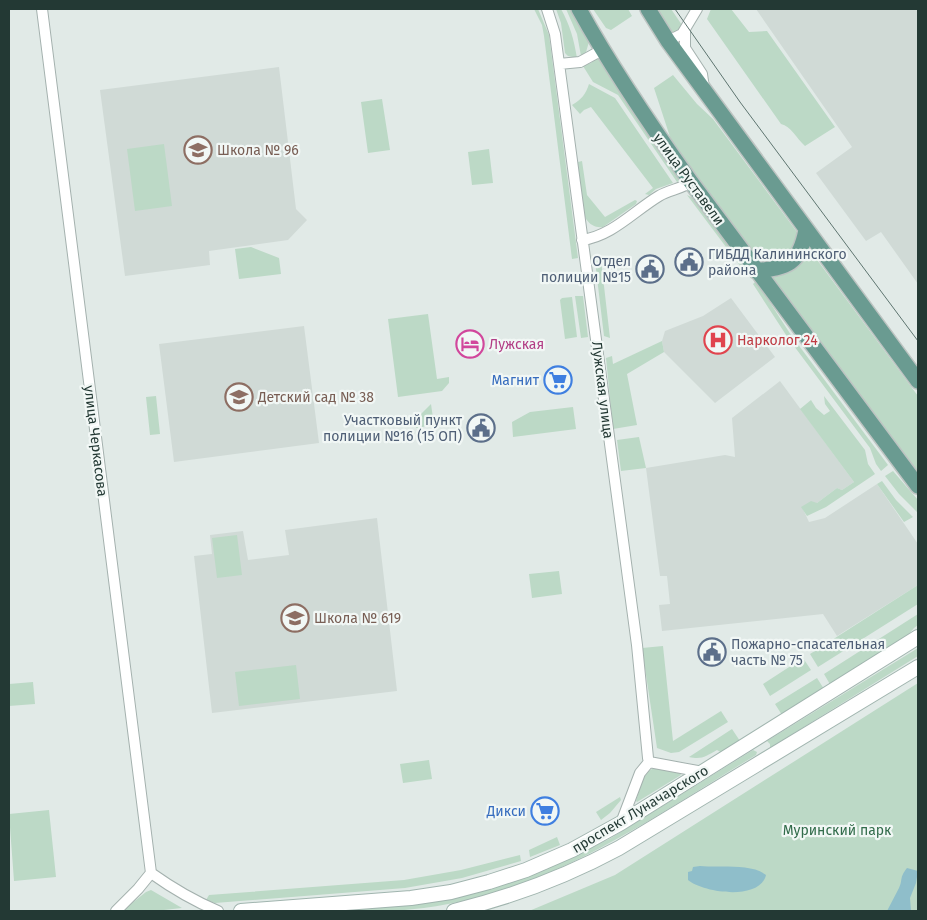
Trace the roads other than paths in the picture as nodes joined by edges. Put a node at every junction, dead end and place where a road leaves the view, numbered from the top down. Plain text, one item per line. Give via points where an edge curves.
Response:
1 (42, 9) edge
2 (547, 9) edge
3 (579, 9) edge
4 (648, 9) edge
5 (697, 9) edge
6 (685, 30) junction
7 (668, 41) junction
8 (602, 50) junction
9 (559, 64) junction
10 (705, 91) junction
11 (691, 182) junction
12 (806, 230) junction
13 (582, 240) junction
14 (756, 271) junction
15 (918, 381) edge
16 (918, 486) edge
17 (918, 638) edge
18 (918, 667) edge
19 (757, 738) junction
20 (766, 759) junction
21 (649, 762) junction
22 (703, 772) junction
23 (622, 823) junction
24 (151, 873) junction
25 (116, 911) edge
26 (218, 911) edge
27 (241, 911) edge
28 (454, 911) edge

1 - 24 street, улица Черкасова
2 - 9 street via 553,23
3 - 8 main road, улица Руставели
4 - 7 main road
5 - 6 street
6 - 7 street
6 - 10 street via 685,48 702,74
7 - 10 main road
8 - 9 street via 580,62
8 - 11 main road, улица Руставели
9 - 13 street, Лужская улица
10 - 12 main road
11 - 13 street via 658,196 606,233
11 - 14 main road, улица Руставели
12 - 14 main road via 797,257 783,266
12 - 15 main road
13 - 21 street, Лужская улица via 636,638
14 - 16 main road, улица Руставели
17 - 19 main road, проспект Луначарского
18 - 20 main road, проспект Луначарского
19 - 20 main road via 765,749
19 - 22 main road, проспект Луначарского
20 - 28 main road, проспект Луначарского via 590,864 498,900
21 - 22 street
21 - 23 street via 640,772
22 - 23 main road, проспект Луначарского
23 - 27 main road, проспект Луначарского via 526,870 451,892
24 - 25 street
24 - 26 street via 181,893

